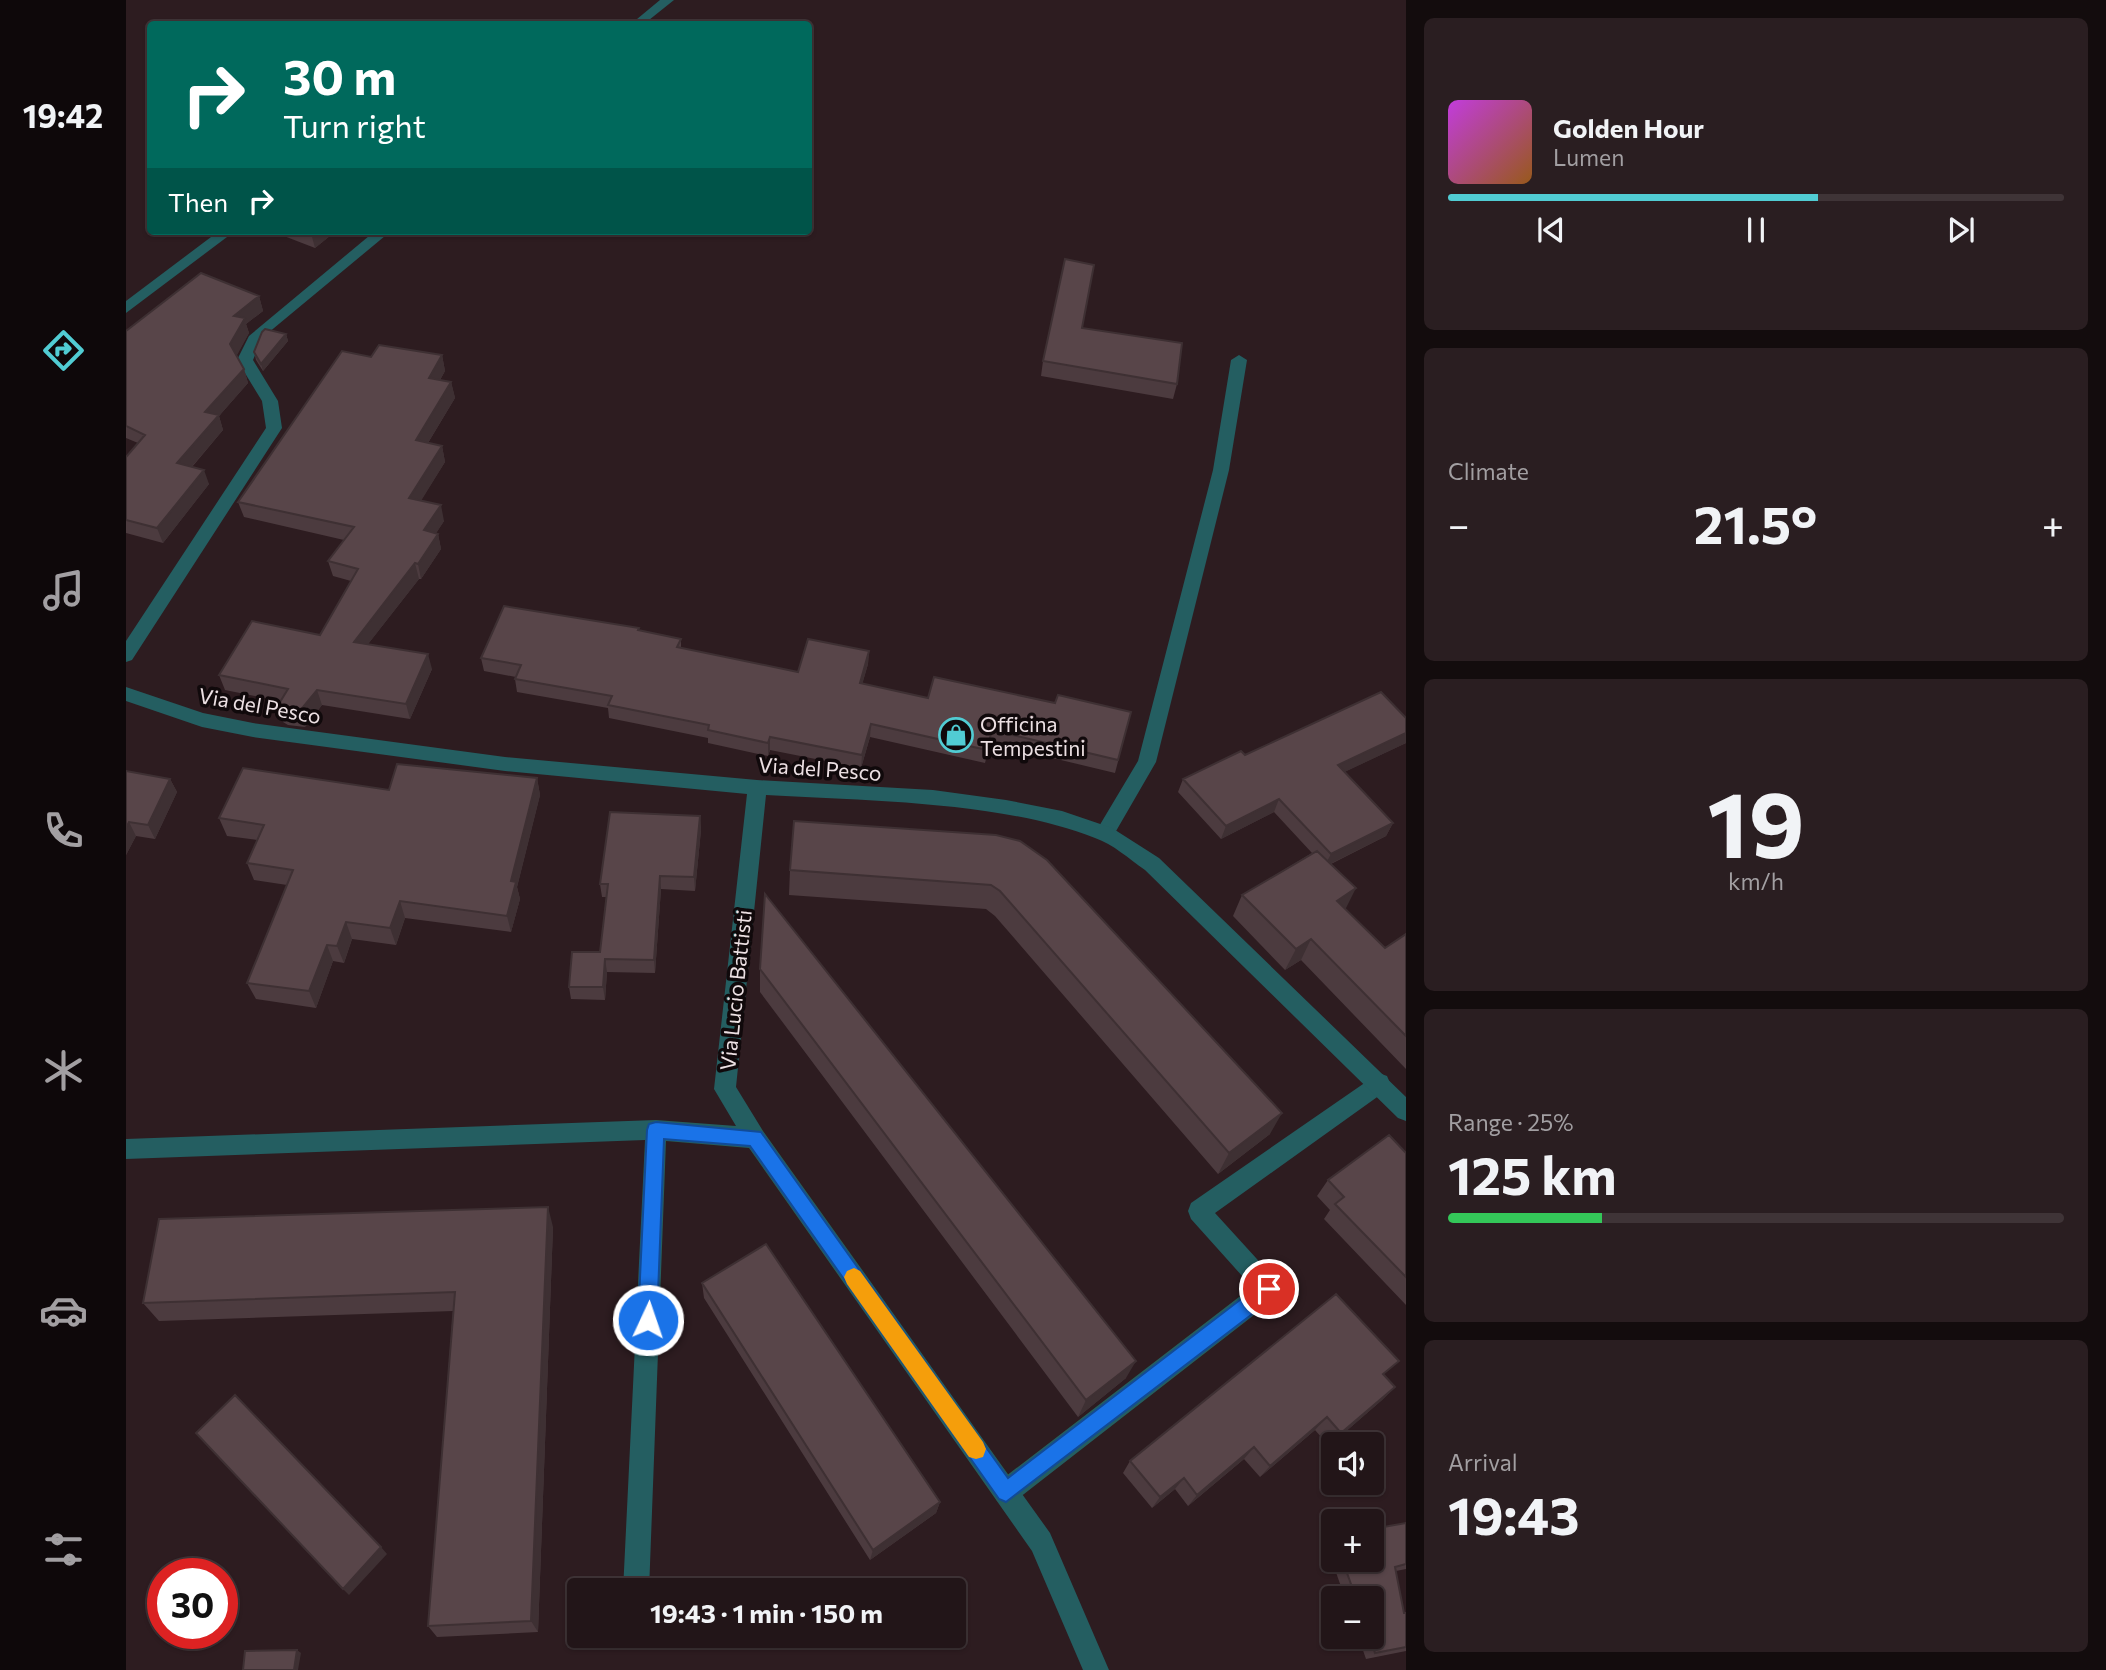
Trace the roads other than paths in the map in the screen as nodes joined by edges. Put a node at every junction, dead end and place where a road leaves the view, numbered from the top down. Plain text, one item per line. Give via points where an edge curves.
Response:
1 (668, 0) edge
2 (641, 21) edge
3 (223, 235) edge
4 (379, 235) edge
5 (126, 308) edge
6 (1239, 360) dead end
7 (126, 655) edge
8 (126, 694) edge
9 (757, 787) junction
10 (1105, 833) junction
11 (1379, 1083) junction
12 (1406, 1111) edge
13 (656, 1130) junction
14 (755, 1138) junction
15 (126, 1149) edge
16 (1006, 1492) junction
17 (637, 1578) edge
18 (1096, 1670) edge

1 - 2 street
3 - 5 street
4 - 7 street via 256,337 245,360 270,401 274,428
6 - 10 street via 1221,470 1147,762
8 - 9 street, Via del Pesco via 202,720 253,730 505,764
9 - 10 street, Via del Pesco via 957,801 1062,819
9 - 14 street, Via Lucio Battisti via 725,1089
10 - 11 street, Via del Pesco via 1152,864
11 - 12 street, Via del Pesco
11 - 16 street via 1199,1211 1269,1289
13 - 14 street
13 - 15 street
13 - 17 street
14 - 16 street, Via Lucio Battisti
16 - 18 street, Via Lucio Battisti via 1041,1542

